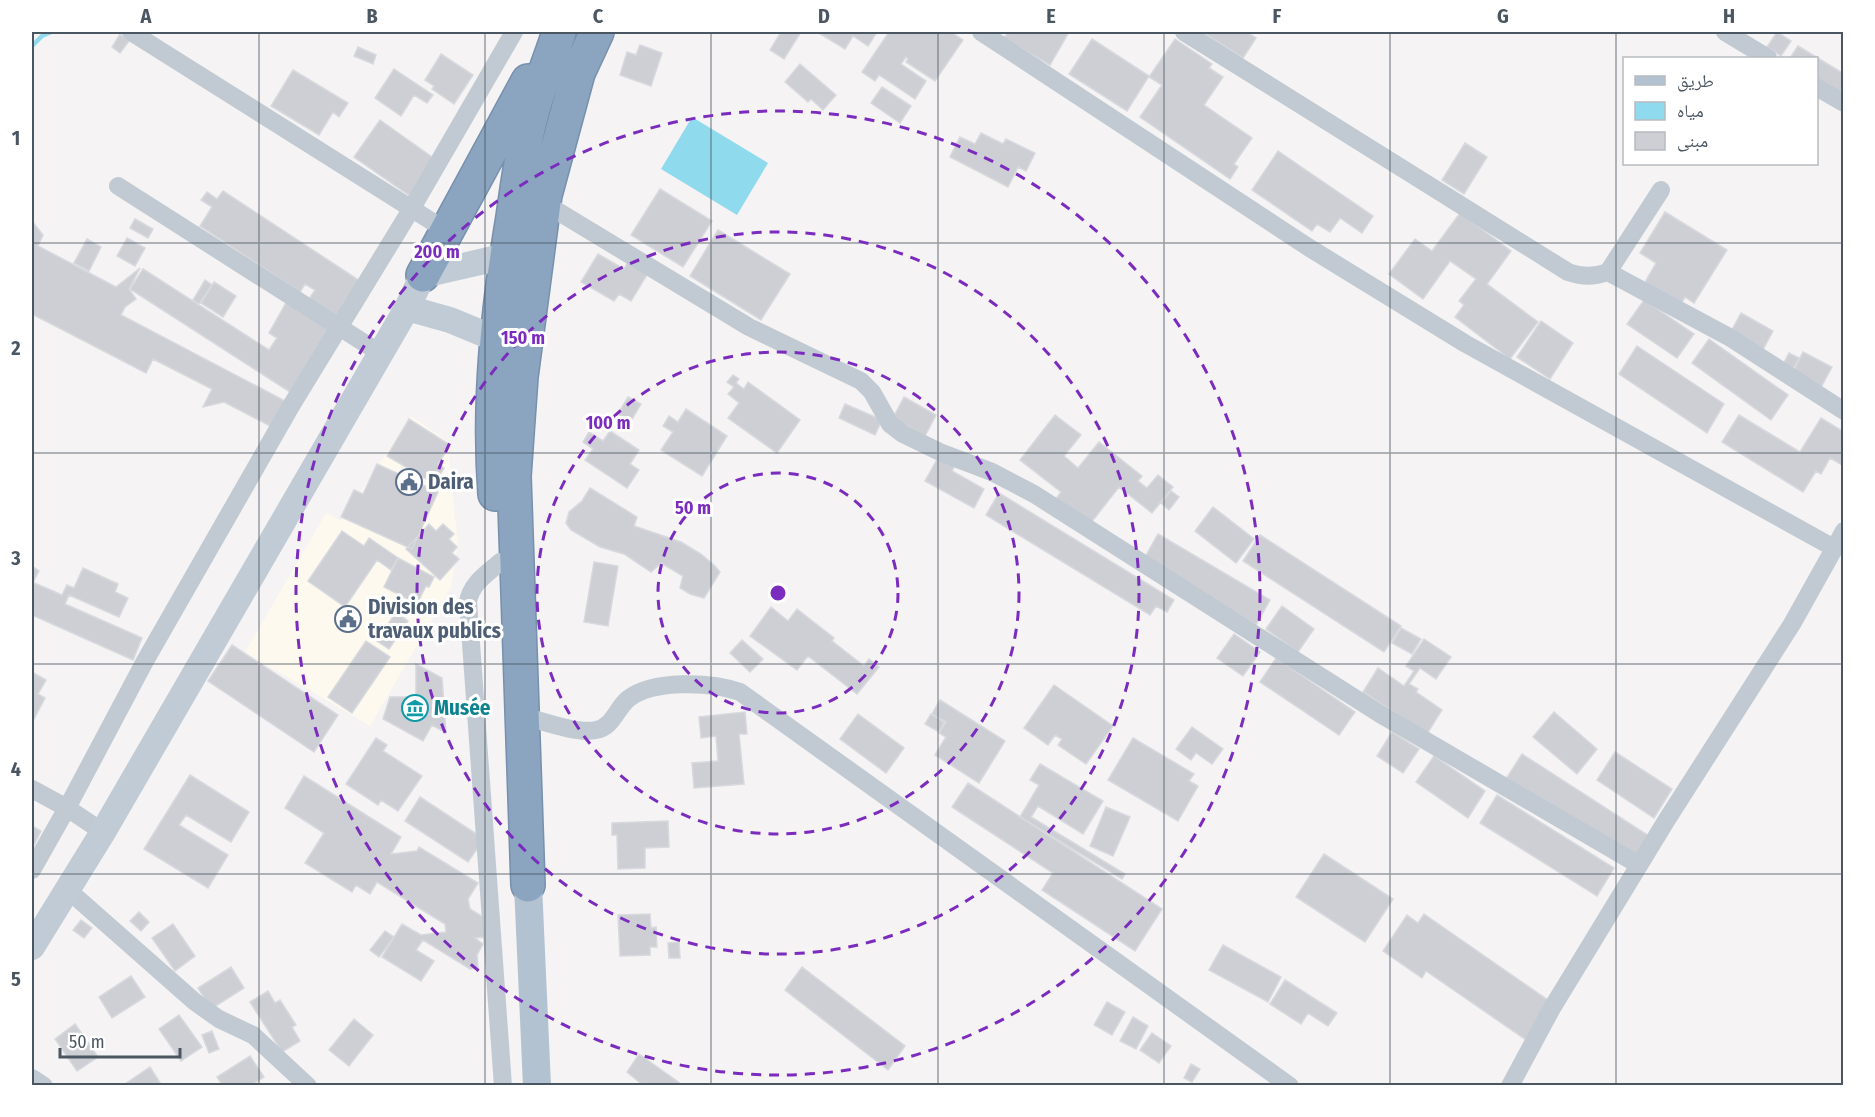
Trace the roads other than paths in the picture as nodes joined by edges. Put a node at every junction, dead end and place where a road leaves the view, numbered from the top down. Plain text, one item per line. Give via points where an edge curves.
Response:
1 (131, 32) edge
2 (514, 32) edge
3 (557, 32) edge
4 (597, 32) edge
5 (981, 32) edge
6 (1184, 32) edge
7 (1725, 32) edge
8 (1766, 57) edge
9 (1818, 88) edge
10 (1844, 103) edge
11 (118, 186) dead end
12 (1661, 190) dead end
13 (544, 203) junction
14 (412, 208) junction
15 (447, 231) junction
16 (521, 253) junction
17 (1608, 272) junction
18 (423, 275) junction
19 (407, 308) junction
20 (340, 327) junction
21 (511, 345) junction
22 (380, 353) junction
23 (1844, 411) edge
24 (1844, 531) edge
25 (1834, 548) junction
26 (500, 562) junction
27 (523, 716) junction
28 (32, 789) edge
29 (67, 808) junction
30 (103, 831) junction
31 (1639, 865) junction
32 (32, 870) edge
33 (528, 885) junction
34 (68, 890) junction
35 (32, 947) edge
36 (32, 1078) edge
37 (44, 1086) edge
38 (308, 1086) edge
39 (503, 1086) edge
40 (537, 1086) edge
41 (1290, 1086) edge
42 (1510, 1086) edge

1 - 14 street
2 - 14 street
3 - 15 highway
3 - 16 highway via 532,110 521,168
4 - 13 highway via 578,73
5 - 25 street via 1308,247 1466,344
6 - 17 street via 1568,272 1583,277
7 - 8 street
9 - 10 street
11 - 20 street
12 - 17 street
13 - 16 highway
13 - 31 street via 749,327 861,381 890,424 903,434 1034,494 1380,714
14 - 15 street
14 - 20 street
15 - 18 highway
16 - 18 street
16 - 21 highway
17 - 23 street via 1729,337
18 - 19 street
19 - 21 street via 457,322
19 - 22 street
20 - 22 street
20 - 29 street via 150,651
21 - 26 highway via 492,406
21 - 27 highway
22 - 30 street
24 - 25 street
25 - 31 street via 1792,624
26 - 33 highway
26 - 39 street via 474,585 468,602
27 - 33 highway
27 - 41 street via 584,731 596,730 610,723 635,694 702,684 741,692
28 - 29 street
29 - 30 street
29 - 32 street
30 - 34 street
31 - 42 street via 1552,1008
33 - 40 main road
34 - 35 street
34 - 38 street via 195,1002 253,1035
36 - 37 street

